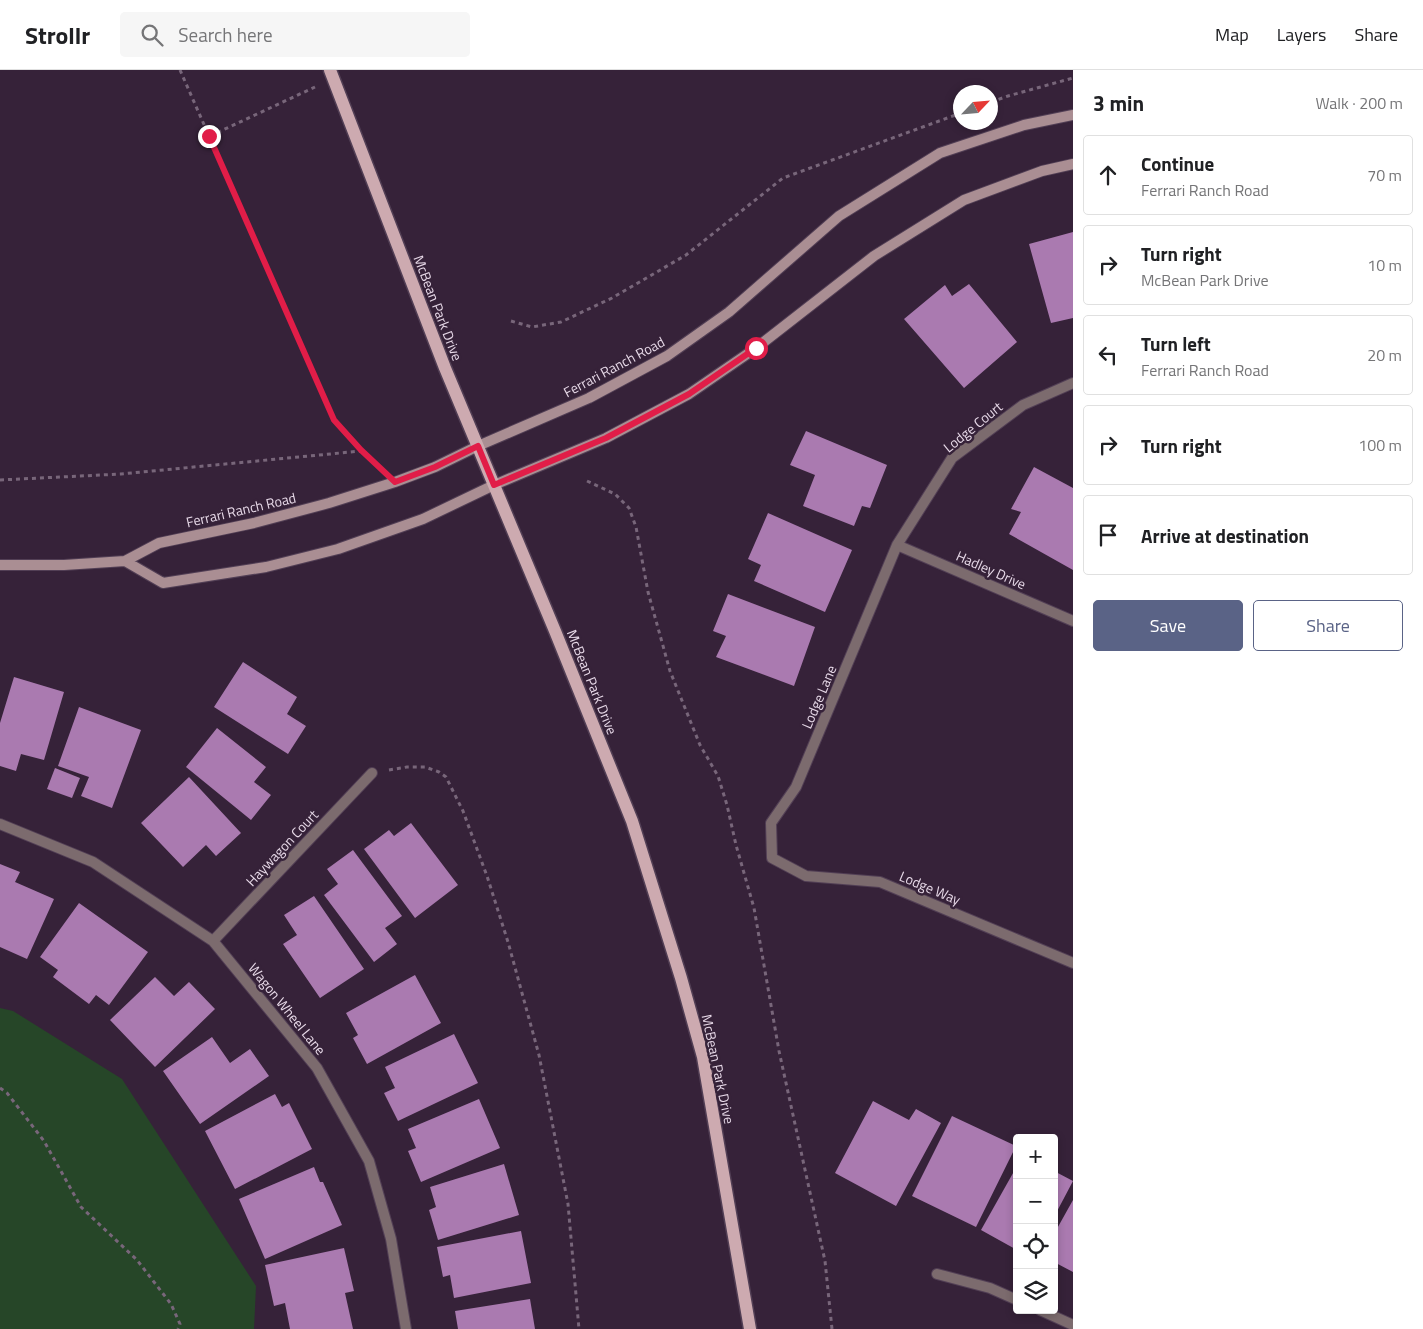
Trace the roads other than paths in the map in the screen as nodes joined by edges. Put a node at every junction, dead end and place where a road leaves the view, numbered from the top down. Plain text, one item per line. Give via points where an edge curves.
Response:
1 (332, 74) edge
2 (1073, 115) edge
3 (1073, 164) edge
4 (1073, 383) edge
5 (478, 446) junction
6 (494, 485) junction
7 (897, 545) junction
8 (125, 561) junction
9 (0, 564) edge
10 (1073, 621) edge
11 (372, 773) road end
12 (0, 824) edge
13 (772, 858) joint
14 (213, 941) junction
15 (1073, 963) edge
16 (937, 1274) dead end
17 (1013, 1298) edge
18 (1049, 1314) edge
19 (1073, 1325) edge
20 (406, 1329) edge
21 (750, 1329) edge

1 - 5 main road, McBean Park Drive
2 - 5 main road, Ferrari Ranch Road via 1024,125 940,153 839,216 729,312 668,356 588,398
3 - 6 main road via 1042,171 964,200 874,256 756,348 689,394 606,438
4 - 7 street, Lodge Court via 1023,405 952,458
5 - 6 main road, McBean Park Drive
5 - 8 main road, Ferrari Ranch Road via 395,482 254,523 160,543
6 - 8 main road via 399,528 338,549 266,567 163,583
6 - 21 main road, McBean Park Drive via 632,821 656,892 703,1057
7 - 10 street, Hadley Drive
7 - 13 street, Lodge Lane via 796,788 771,823
8 - 9 main road, Ferrari Ranch Road via 64,565
11 - 14 street, Haywagon Court
12 - 14 street, Wagon Wheel Lane via 93,862
13 - 15 street, Lodge Way via 806,876 880,882
14 - 20 street, Wagon Wheel Lane via 317,1068 369,1161 391,1238
16 - 17 street via 990,1288
18 - 19 street

